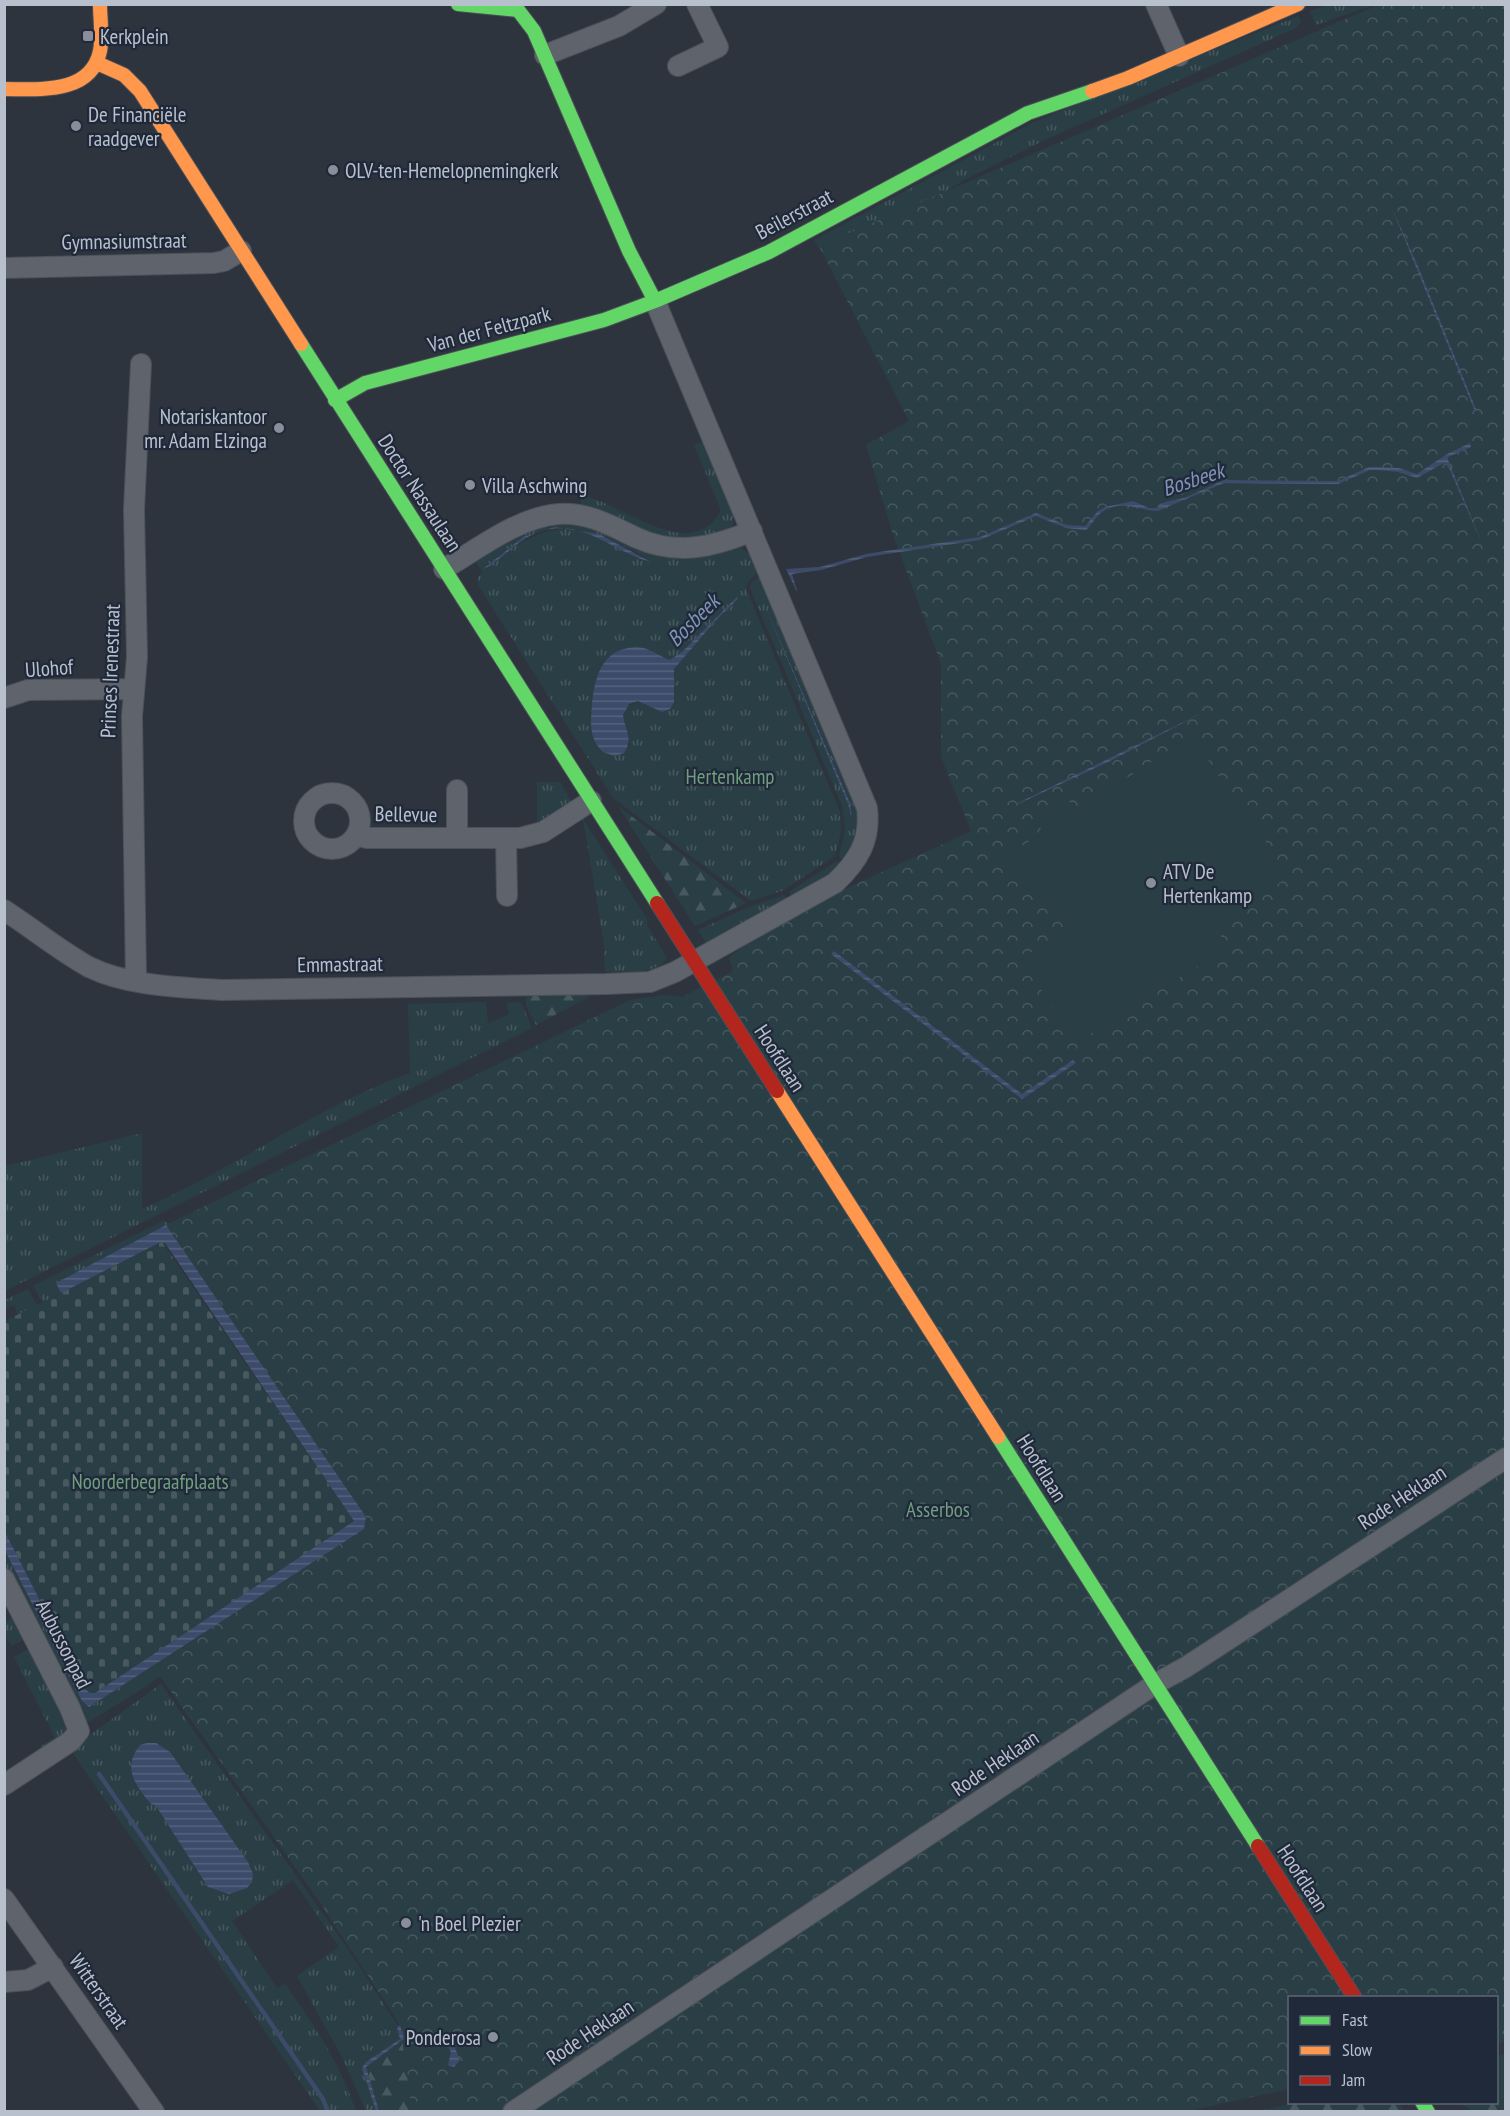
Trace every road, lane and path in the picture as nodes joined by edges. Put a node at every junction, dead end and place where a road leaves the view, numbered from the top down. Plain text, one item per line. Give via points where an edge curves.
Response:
1 (100, 4) edge
2 (458, 4) edge
3 (656, 4) edge
4 (696, 4) edge
5 (1156, 4) edge
6 (1298, 4) edge
7 (519, 7) edge
8 (545, 55) junction
9 (1179, 56) junction
10 (97, 63) junction
11 (678, 66) dead end
12 (4, 89) edge
13 (241, 251) junction
14 (4, 268) edge
15 (655, 301) junction
16 (141, 364) dead end
17 (335, 400) junction
18 (752, 531) junction
19 (444, 568) junction
20 (134, 689) junction
21 (4, 698) edge
22 (457, 790) dead end
23 (591, 801) junction
24 (356, 836) dead end
25 (457, 838) junction
26 (506, 838) junction
27 (507, 896) dead end
28 (4, 910) edge
29 (692, 962) junction
30 (136, 980) junction
31 (1506, 1458) edge
32 (4, 1579) edge
33 (1155, 1684) junction
34 (4, 1785) edge
35 (4, 1899) edge
36 (53, 1967) junction
37 (4, 1982) edge
38 (1354, 1996) edge
39 (154, 2112) edge
40 (513, 2112) edge

1 - 10 street via 101,49
2 - 7 street
3 - 8 street via 618,26
4 - 11 street via 718,47
5 - 9 street
6 - 9 street, Beilerstraat
7 - 8 street
8 - 15 street via 629,251
9 - 15 street, Beilerstraat via 1028,113 759,257
10 - 12 street via 69,86
10 - 13 street, Doctor Nassaulaan via 124,75 136,86
13 - 14 street, Gymnasiumstraat via 214,263
13 - 17 street, Doctor Nassaulaan
15 - 17 street, Van der Feltzpark via 604,320 365,383
15 - 18 street
16 - 20 street, Prinses Irenestraat via 134,509
17 - 19 street, Doctor Nassaulaan
18 - 19 street via 707,547 675,548 649,543 589,517 554,515 520,525
18 - 29 street via 862,794 869,825 864,848 835,883
19 - 23 street, Doctor Nassaulaan
20 - 21 street, Ulohof via 28,690
20 - 30 street, Prinses Irenestraat
22 - 25 street, Bellevue
23 - 26 street, Bellevue via 543,832
23 - 29 street, Doctor Nassaulaan
24 - 25 street, Bellevue
25 - 26 street, Bellevue
26 - 27 street
28 - 30 street, Emmastraat via 88,966
29 - 30 street, Emmastraat via 650,982 606,984 221,990
29 - 33 street, Hoofdlaan
31 - 33 street, Rode Heklaan
32 - 34 street, Aubussonpad via 79,1731 71,1741
33 - 38 street, Hoofdlaan
33 - 40 street, Rode Heklaan
35 - 36 street, Witterstraat
36 - 37 street via 28,1980
36 - 39 street, Witterstraat

